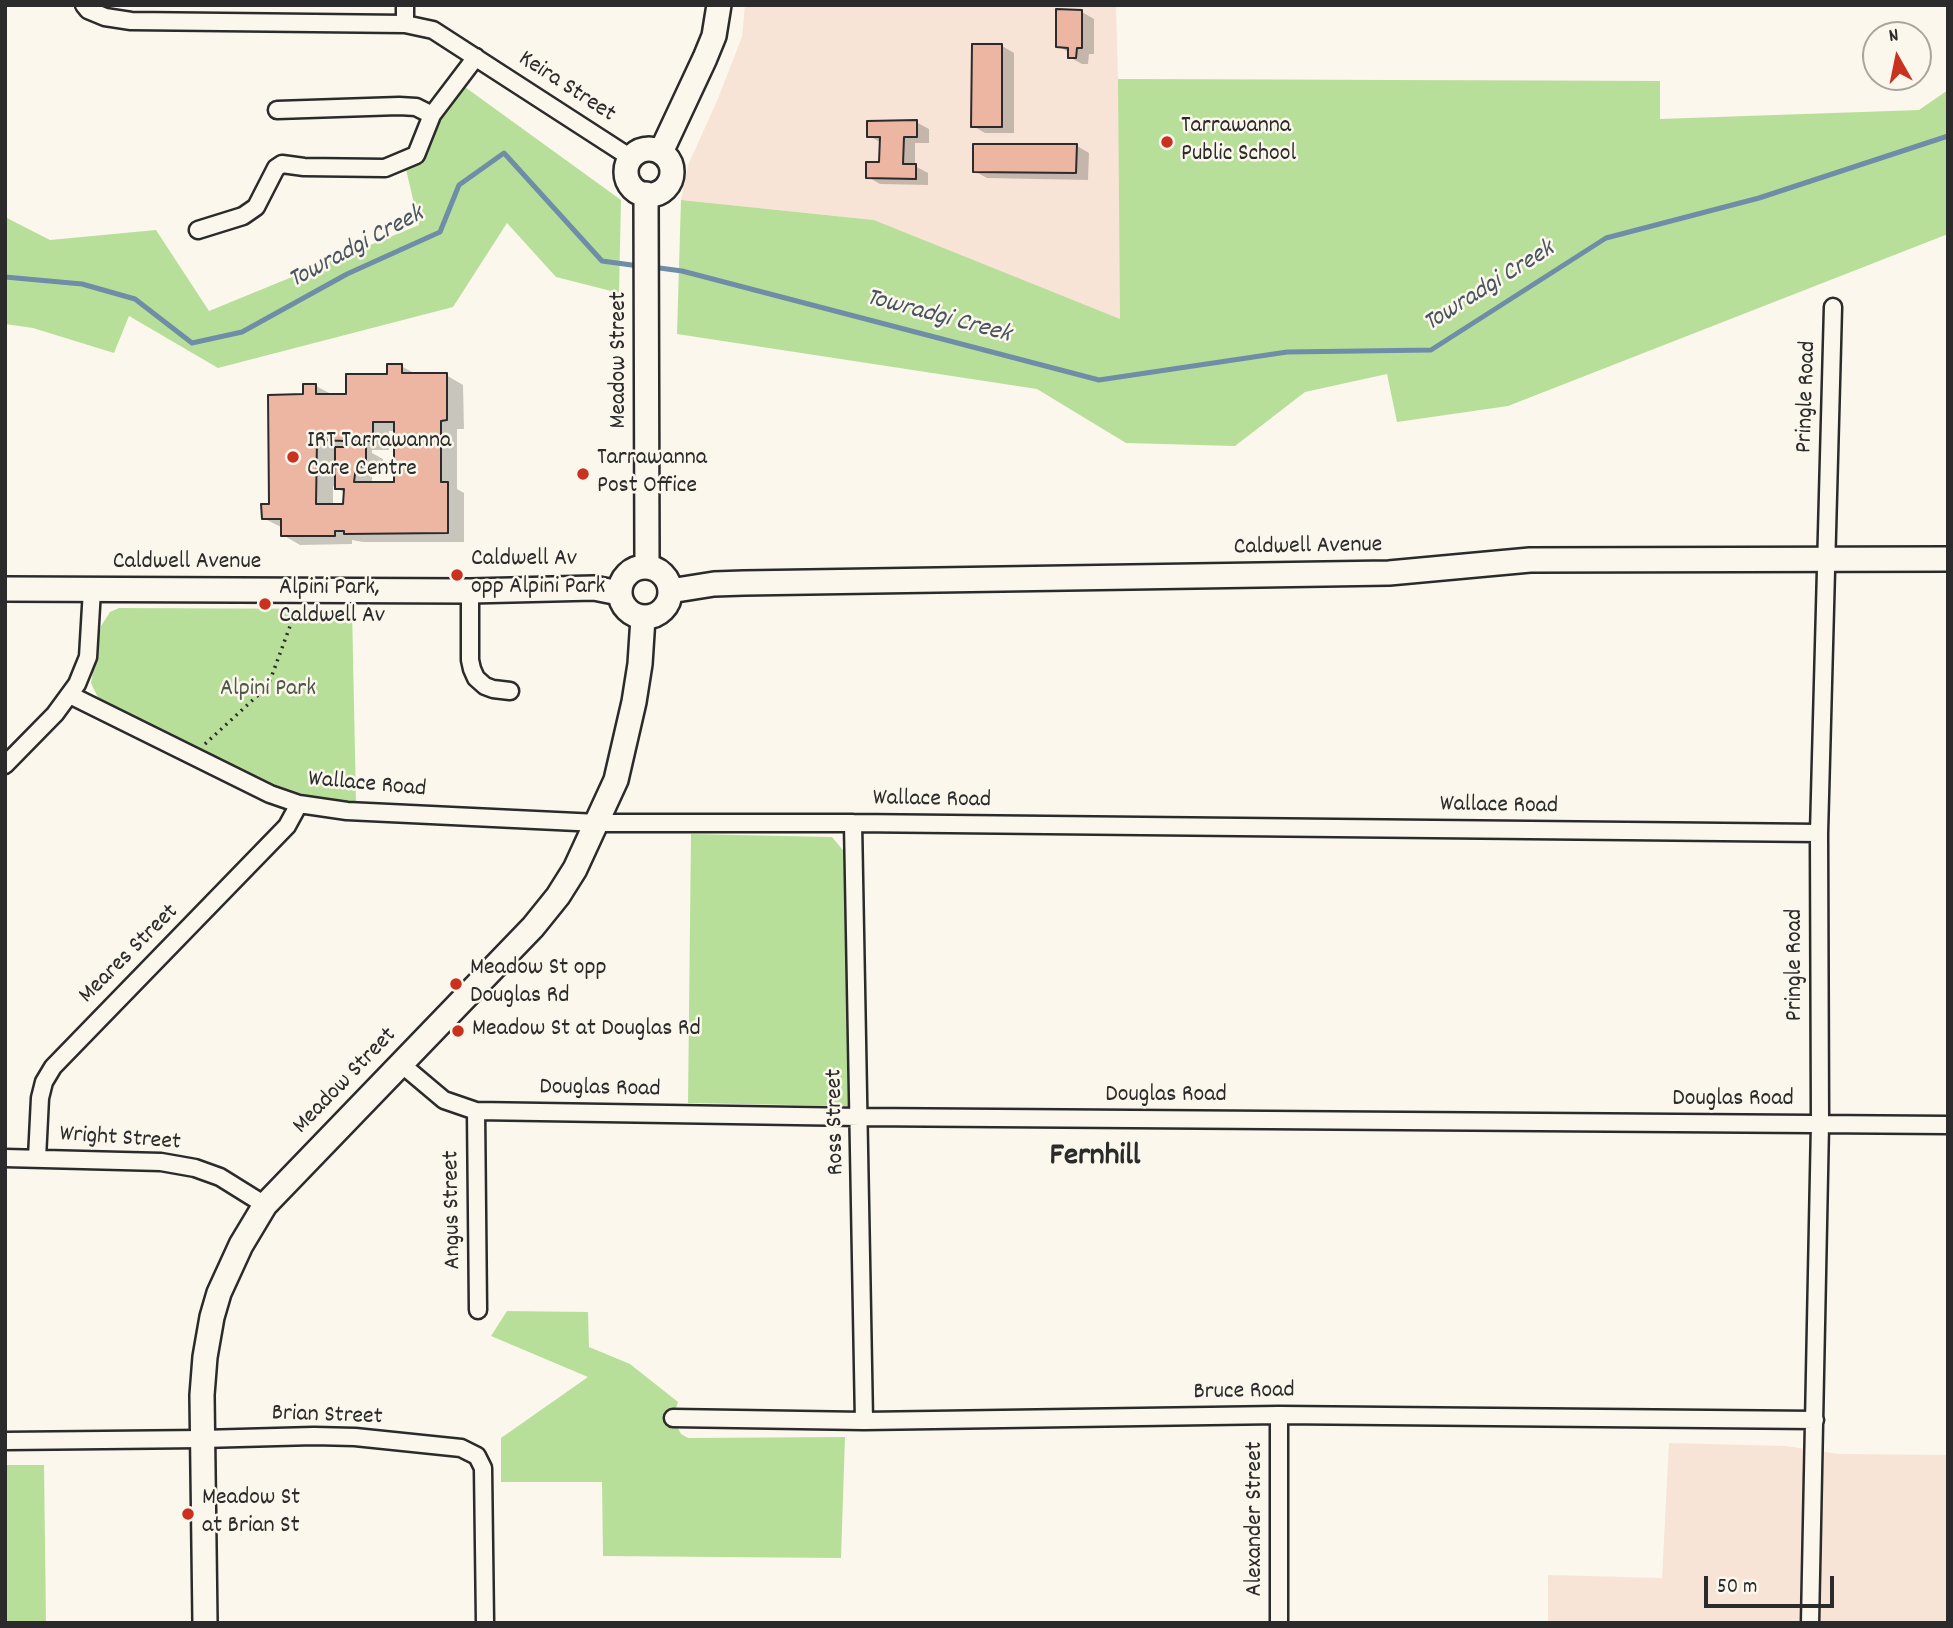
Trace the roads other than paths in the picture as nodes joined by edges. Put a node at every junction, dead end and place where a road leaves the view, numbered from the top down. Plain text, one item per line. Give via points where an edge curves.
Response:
1 (405, 5) edge
2 (719, 5) edge
3 (86, 8) edge
4 (405, 24) junction
5 (476, 57) junction
6 (277, 110) dead end
7 (432, 115) junction
8 (661, 152) junction
9 (631, 158) junction
10 (646, 194) junction
11 (198, 230) dead end
12 (1833, 307) dead end
13 (1948, 559) edge
14 (1825, 560) junction
15 (647, 567) junction
16 (5, 589) edge
17 (92, 590) junction
18 (470, 591) junction
19 (670, 591) junction
20 (619, 593) junction
21 (643, 618) junction
22 (510, 691) dead end
23 (70, 695) junction
24 (5, 765) edge
25 (299, 804) junction
26 (598, 823) junction
27 (853, 823) junction
28 (1819, 833) junction
29 (400, 1063) junction
30 (476, 1111) junction
31 (859, 1117) junction
32 (1820, 1124) junction
33 (1948, 1125) edge
34 (5, 1158) edge
35 (37, 1158) junction
36 (265, 1205) junction
37 (478, 1310) dead end
38 (1279, 1415) junction
39 (673, 1418) dead end
40 (1815, 1420) junction
41 (864, 1421) junction
42 (202, 1440) junction
43 (5, 1441) edge
44 (205, 1623) edge
45 (485, 1623) edge
46 (1279, 1623) edge
47 (1810, 1623) edge

1 - 4 street
2 - 8 main road via 710,47
3 - 4 street, Keira Street via 104,17 131,21
4 - 5 street, Keira Street via 433,30
5 - 7 street
5 - 9 street, Keira Street
6 - 7 street via 399,106 416,107
7 - 11 street via 416,155 385,168 282,164 256,208
8 - 9 main road via 647,149
8 - 10 main road via 671,164 671,179 661,191
9 - 10 main road via 628,182
10 - 15 main road, Meadow Street
12 - 14 street, Pringle Road
13 - 14 main road, Caldwell Avenue
14 - 19 main road, Caldwell Avenue via 1530,560 1389,573 744,583
14 - 28 street, Pringle Road
15 - 19 main road via 663,575
15 - 20 main road via 630,571
16 - 17 main road, Caldwell Avenue
17 - 18 main road, Caldwell Avenue
17 - 23 street via 88,657
18 - 20 main road, Caldwell Avenue via 594,588
18 - 22 street via 472,669 485,686
19 - 21 main road via 664,609
20 - 21 main road via 623,606
21 - 26 main road, Meadow Street via 635,702 616,780
23 - 24 street
23 - 25 street, Wallace Road
25 - 26 street, Wallace Road via 347,811
25 - 35 street, Meares Street via 287,825 53,1067 40,1098
26 - 27 street, Wallace Road
26 - 29 main road, Meadow Street via 575,869 533,927
27 - 28 street, Wallace Road
27 - 31 street, Ross Street
28 - 32 street, Pringle Road
29 - 30 street, Douglas Road via 444,1100
29 - 36 main road, Meadow Street
30 - 31 street, Douglas Road
30 - 37 street, Angus Street
31 - 32 street, Douglas Road
31 - 41 street, Ross Street
32 - 33 street, Douglas Road
32 - 40 street, Pringle Road
34 - 35 street, Wright Street
35 - 36 street, Wright Street via 195,1168 220,1177
36 - 42 main road, Meadow Street via 241,1245 212,1317 202,1395
38 - 40 street, Bruce Road
38 - 41 street, Bruce Road
38 - 46 street, Alexander Street
39 - 41 street, Bruce Road
40 - 47 street, Pringle Road
42 - 43 street, Brian Street
42 - 44 main road, Meadow Street
42 - 45 street, Brian Street via 355,1437 461,1448 477,1456 483,1468

